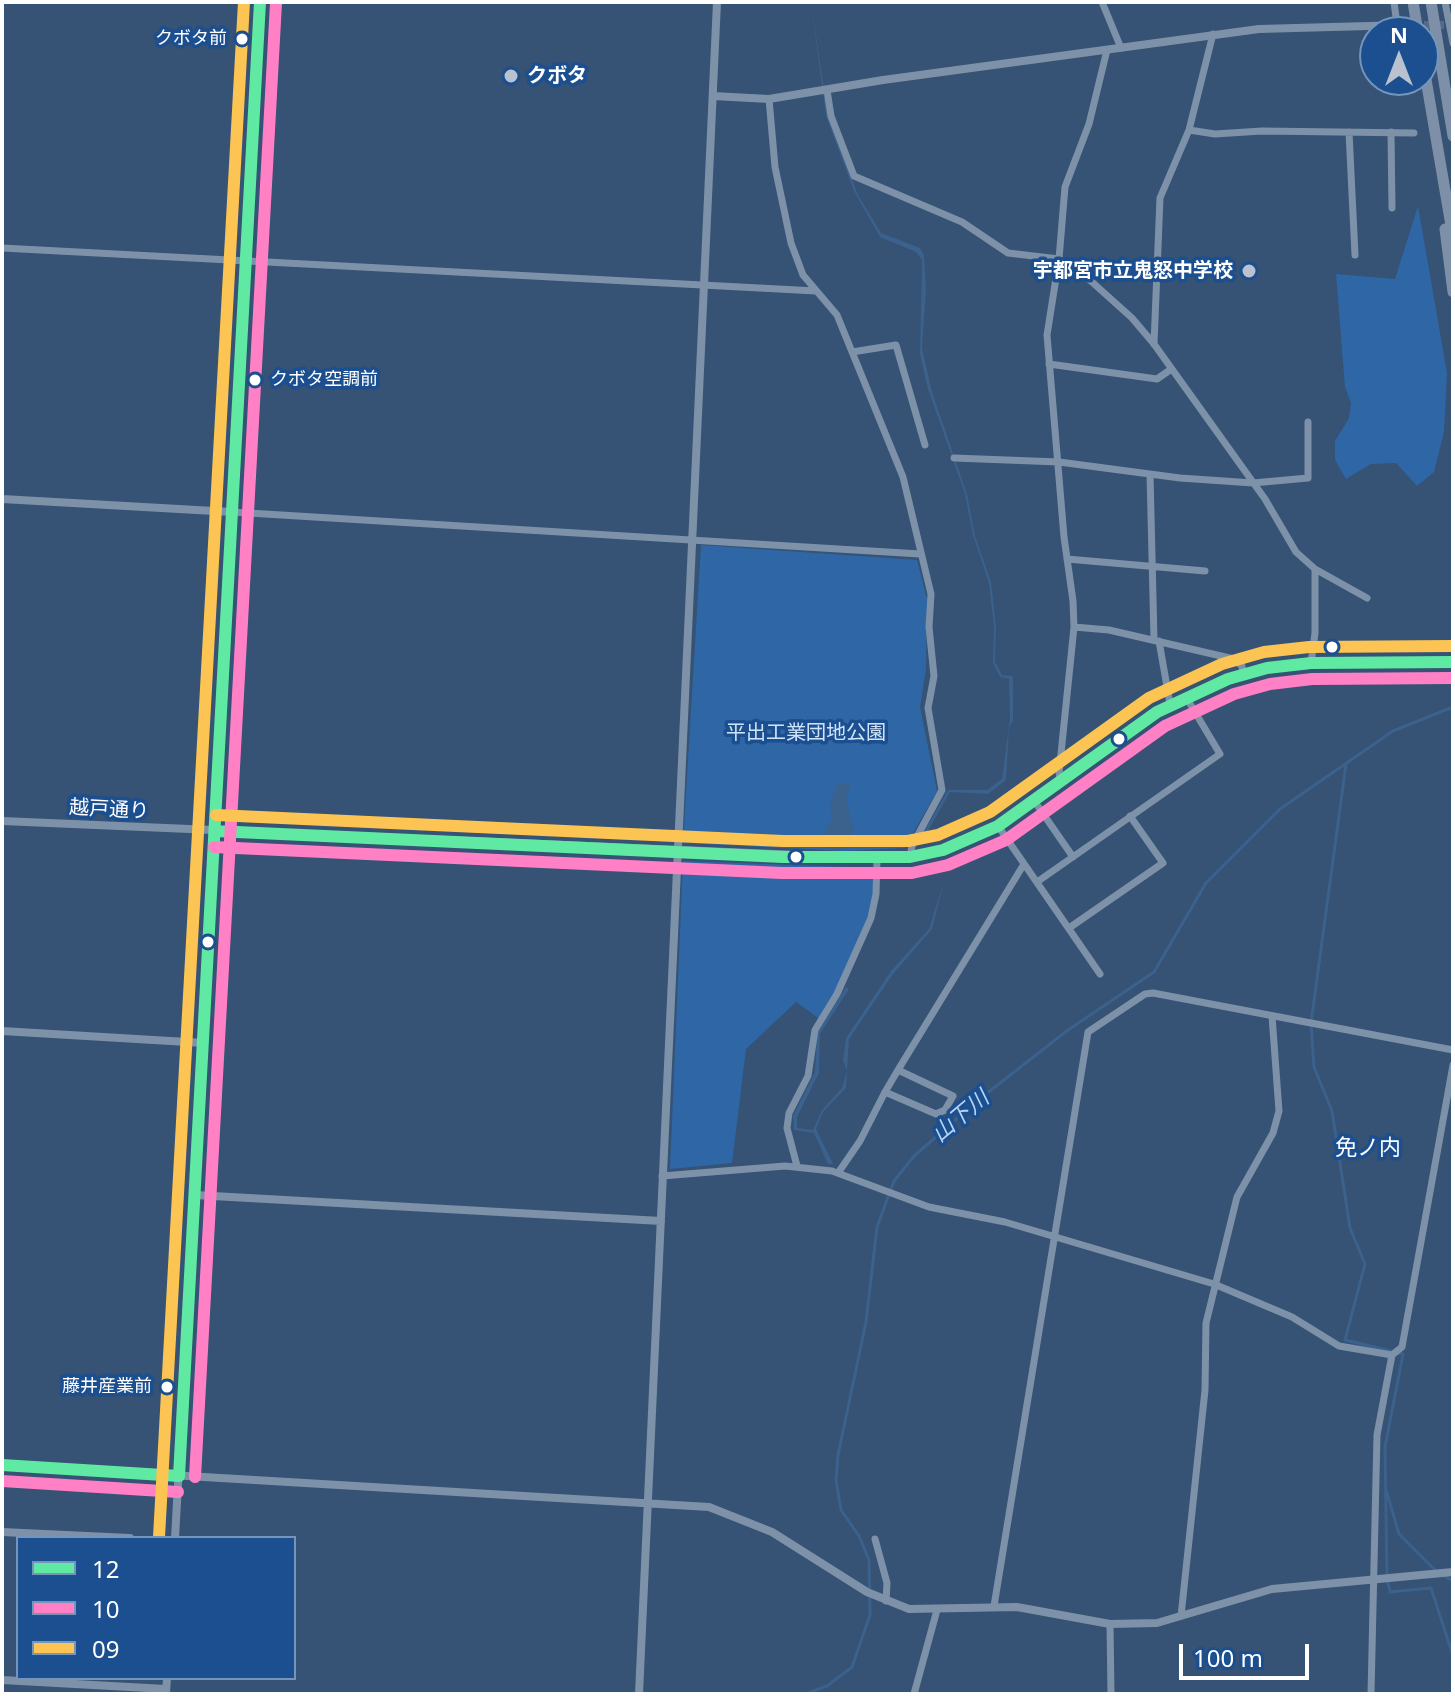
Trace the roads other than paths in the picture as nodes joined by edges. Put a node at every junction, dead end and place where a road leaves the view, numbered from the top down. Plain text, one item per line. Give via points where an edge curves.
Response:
1 (260, 2) edge
2 (717, 2) edge
3 (1102, 2) edge
4 (1431, 2) edge
5 (1445, 2) edge
6 (1359, 25) edge
7 (1213, 34) junction
8 (1453, 43) edge
9 (1121, 48) junction
10 (1107, 50) junction
11 (827, 90) junction
12 (713, 96) junction
13 (1429, 96) edge
14 (769, 99) junction
15 (1452, 122) edge
16 (1189, 130) junction
17 (1349, 132) junction
18 (1391, 132) junction
19 (1414, 133) dead end
20 (1453, 136) edge
21 (1442, 172) junction
22 (1392, 208) dead end
23 (1453, 237) edge
24 (2, 248) edge
25 (1355, 255) dead end
26 (1059, 259) junction
27 (246, 262) junction
28 (703, 287) junction
29 (816, 291) junction
30 (1453, 292) edge
31 (1154, 344) junction
32 (852, 352) junction
33 (1049, 364) junction
34 (1170, 370) junction
35 (1308, 422) dead end
36 (925, 445) dead end
37 (954, 458) dead end
38 (1059, 462) junction
39 (1150, 474) junction
40 (1253, 483) junction
41 (2, 499) edge
42 (232, 512) junction
43 (692, 538) junction
44 (920, 554) junction
45 (1067, 559) junction
46 (1152, 565) junction
47 (1315, 569) junction
48 (1205, 571) dead end
49 (1367, 598) dead end
50 (1074, 627) junction
51 (1156, 640) junction
52 (1453, 662) edge
53 (1311, 663) junction
54 (1243, 674) junction
55 (1185, 696) junction
56 (1170, 704) junction
57 (1061, 782) junction
58 (1035, 802) junction
59 (1130, 816) junction
60 (2, 821) edge
61 (998, 826) junction
62 (215, 831) junction
63 (678, 852) junction
64 (910, 857) junction
65 (1073, 857) junction
66 (877, 859) junction
67 (1024, 864) junction
68 (1037, 882) junction
69 (1069, 928) junction
70 (1100, 974) dead end
71 (1272, 1016) junction
72 (2, 1031) edge
73 (204, 1043) junction
74 (1453, 1050) edge
75 (1453, 1065) edge
76 (898, 1070) junction
77 (885, 1092) junction
78 (797, 1166) junction
79 (838, 1173) junction
80 (662, 1176) junction
81 (195, 1195) junction
82 (661, 1221) junction
83 (1054, 1236) junction
84 (1214, 1284) junction
85 (1392, 1355) junction
86 (2, 1465) edge
87 (179, 1476) junction
88 (648, 1503) junction
89 (2, 1532) edge
90 (87, 1536) edge
91 (175, 1536) edge
92 (875, 1539) dead end
93 (1453, 1572) edge
94 (1376, 1579) junction
95 (886, 1601) junction
96 (994, 1606) junction
97 (937, 1610) junction
98 (1181, 1616) junction
99 (1110, 1624) junction
100 (2, 1680) edge
101 (166, 1692) edge
102 (639, 1694) edge
103 (914, 1694) edge
104 (1111, 1694) edge
105 (1371, 1694) edge

1 - 27 street
2 - 12 street
3 - 9 street
4 - 15 highway
5 - 8 street
6 - 7 street
7 - 9 street
7 - 16 street
9 - 10 street
10 - 11 street
10 - 26 street via 1089,124 1065,187
11 - 14 street
11 - 26 street via 854,176 962,222 1008,253
12 - 14 street
12 - 28 street
13 - 21 highway
14 - 29 street via 775,167 791,243 803,275
15 - 20 highway
16 - 17 street
16 - 31 street via 1160,198
17 - 18 street
17 - 25 street
18 - 19 street
18 - 22 street
21 - 23 highway
21 - 30 highway
24 - 27 street
26 - 31 street via 1132,318
26 - 33 street via 1049,313
27 - 28 street
27 - 42 street
28 - 29 street
28 - 43 street
29 - 32 street via 837,315
31 - 34 street
32 - 36 street via 896,345
32 - 44 street via 908,491
33 - 34 street via 1157,379
33 - 38 street
34 - 40 street
35 - 40 street via 1308,478
37 - 38 street
38 - 39 street
38 - 45 street
39 - 40 street
39 - 46 street
40 - 47 street via 1290,545
41 - 42 street
42 - 43 street
42 - 62 street
43 - 44 street
43 - 63 street
44 - 64 street via 931,594 934,676 928,708 942,790
45 - 46 street
45 - 50 street
46 - 48 street
46 - 51 street
47 - 49 street
47 - 53 street
50 - 51 street
50 - 57 street
51 - 54 street via 1234,659
51 - 56 street
52 - 53 street, 越戸通り
53 - 54 street, 越戸通り
54 - 55 street, 越戸通り
55 - 56 street, 越戸通り
55 - 59 street via 1220,754
56 - 57 street, 越戸通り
57 - 58 street, 越戸通り
58 - 61 street, 越戸通り
58 - 65 street
59 - 65 street
59 - 69 street via 1163,863
60 - 62 street, 越戸通り
61 - 64 street, 越戸通り via 943,850
61 - 67 street
62 - 63 street, 越戸通り
62 - 73 street
63 - 66 street, 越戸通り
63 - 80 street
64 - 66 street, 越戸通り
65 - 68 street
66 - 78 street via 871,918 815,1030 808,1076 789,1113 787,1128
67 - 68 street
67 - 76 street
68 - 69 street
69 - 70 street
71 - 74 street
71 - 83 street via 1153,993 1088,1032
71 - 84 street via 1279,1111 1273,1133 1237,1197
72 - 73 street
73 - 81 street
75 - 85 street via 1402,1347
76 - 77 street
76 - 77 street via 953,1096 936,1114
77 - 79 street
78 - 79 street
78 - 80 street
79 - 83 street via 929,1207
80 - 82 street
81 - 82 street
81 - 87 street
82 - 88 street
83 - 84 street
83 - 96 street
84 - 85 street via 1292,1317 1339,1346
84 - 98 street via 1206,1323 1205,1390
85 - 94 street via 1377,1435
86 - 87 street
87 - 88 street
87 - 91 street
88 - 95 street via 709,1507 742,1517
88 - 102 street
89 - 90 street
92 - 95 street via 887,1583
93 - 94 street
94 - 98 street via 1272,1589
94 - 105 street
95 - 97 street
96 - 97 street
96 - 99 street
97 - 103 street
98 - 99 street via 1134,1626
99 - 104 street
100 - 101 street

